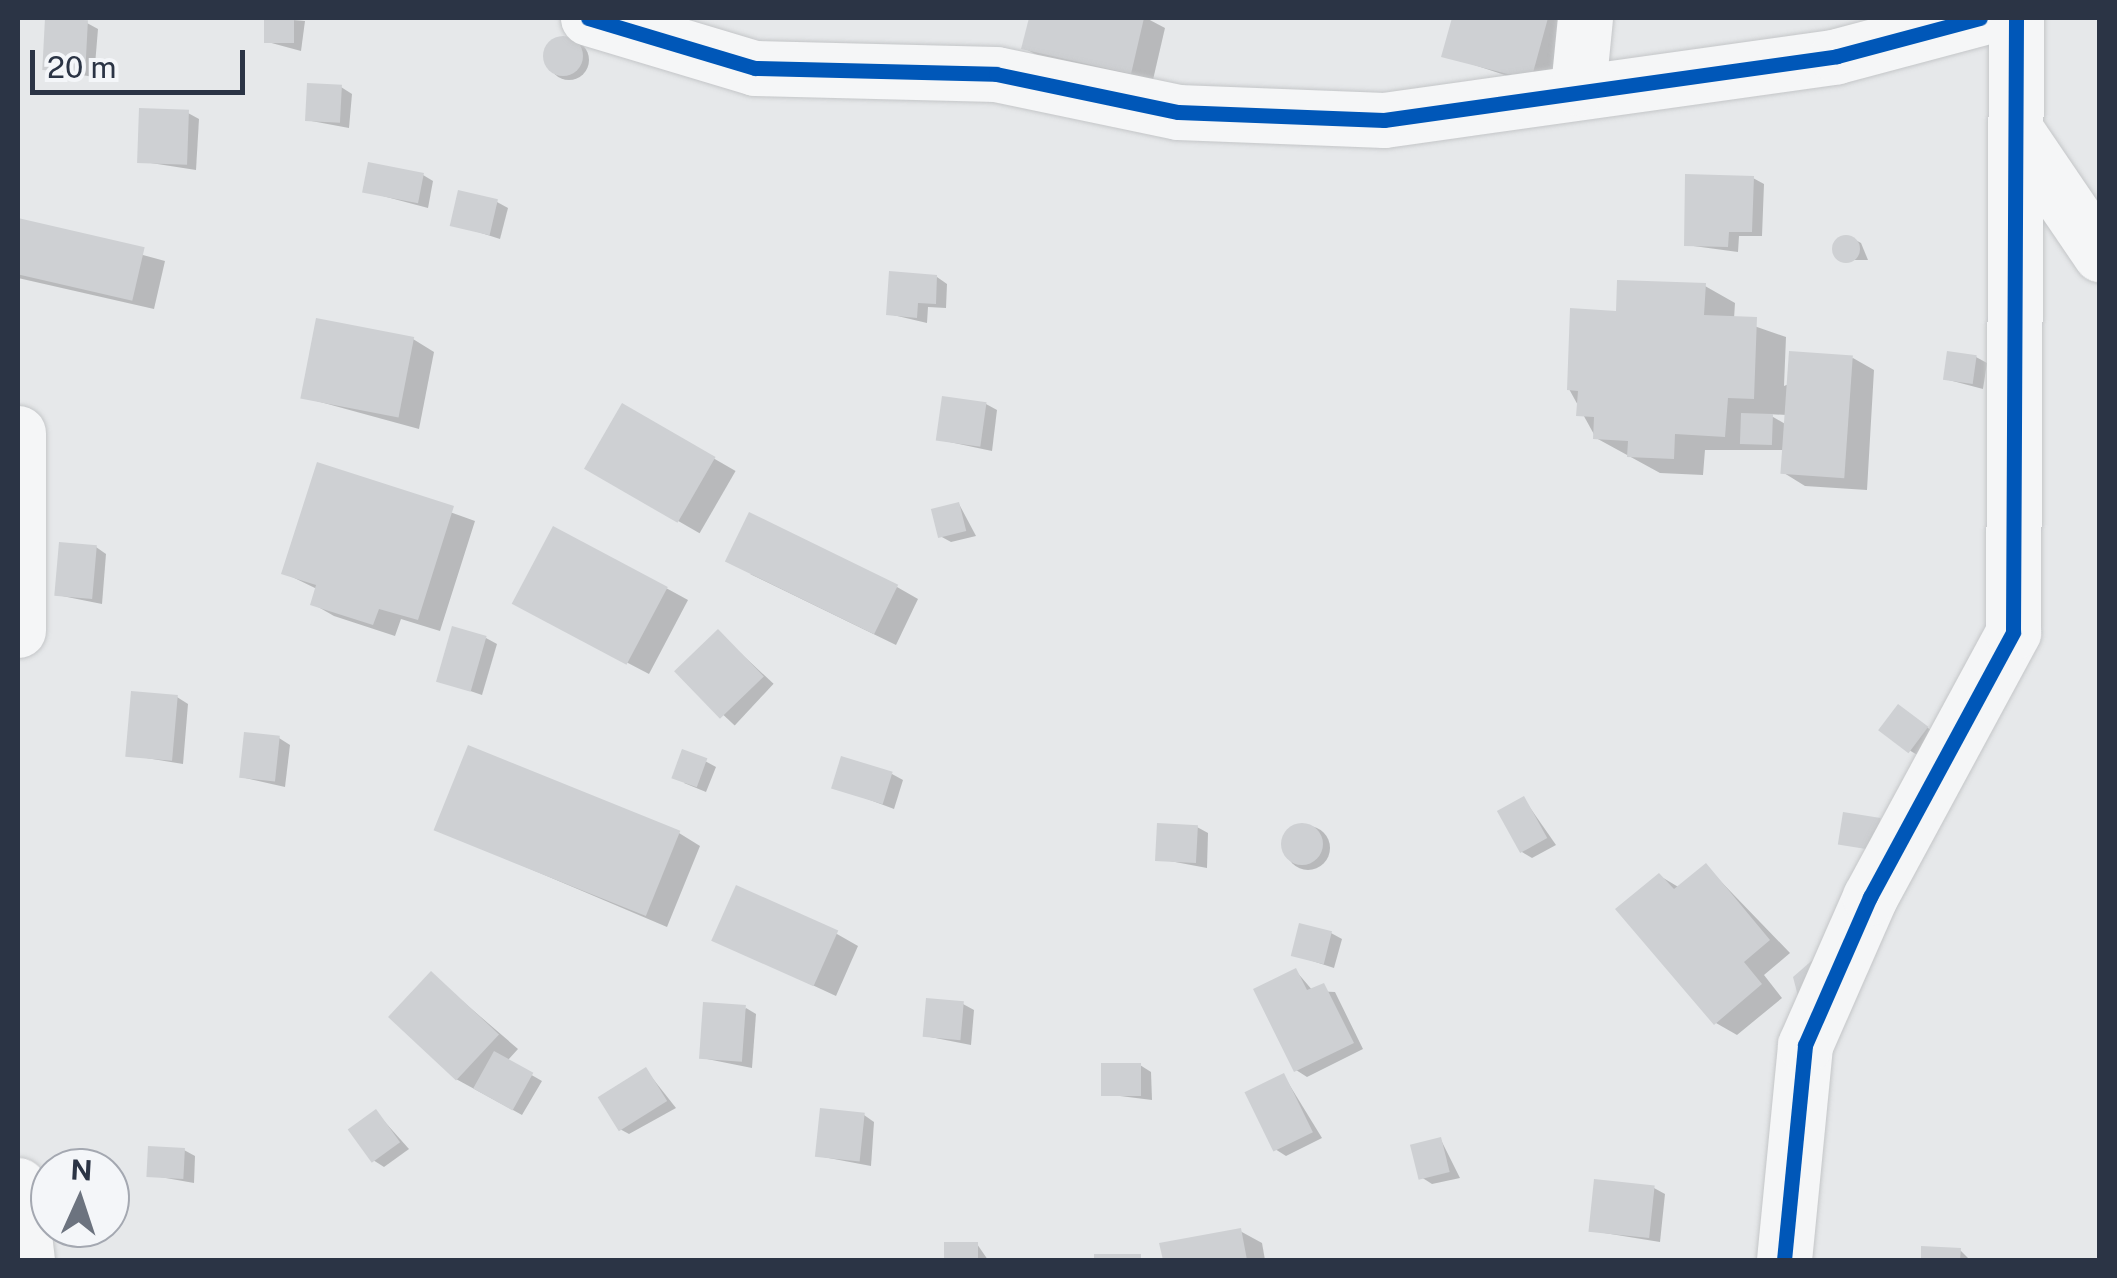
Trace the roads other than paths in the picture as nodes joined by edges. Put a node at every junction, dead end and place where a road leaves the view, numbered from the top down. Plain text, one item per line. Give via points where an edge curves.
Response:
1 (588, 18) edge
2 (1585, 18) edge
3 (1980, 18) edge
4 (2016, 18) edge
5 (1578, 88) junction
6 (2016, 132) junction
7 (2100, 254) edge
8 (18, 433) edge
9 (18, 630) edge
10 (18, 1185) edge
11 (26, 1260) edge
12 (1784, 1260) edge

1 - 5 street via 755,68 996,74 1178,112 1384,120
2 - 5 street
3 - 5 street via 1837,56
4 - 6 street
6 - 7 street
6 - 12 street via 2013,632 1870,897 1805,1045
8 - 9 street
10 - 11 street

